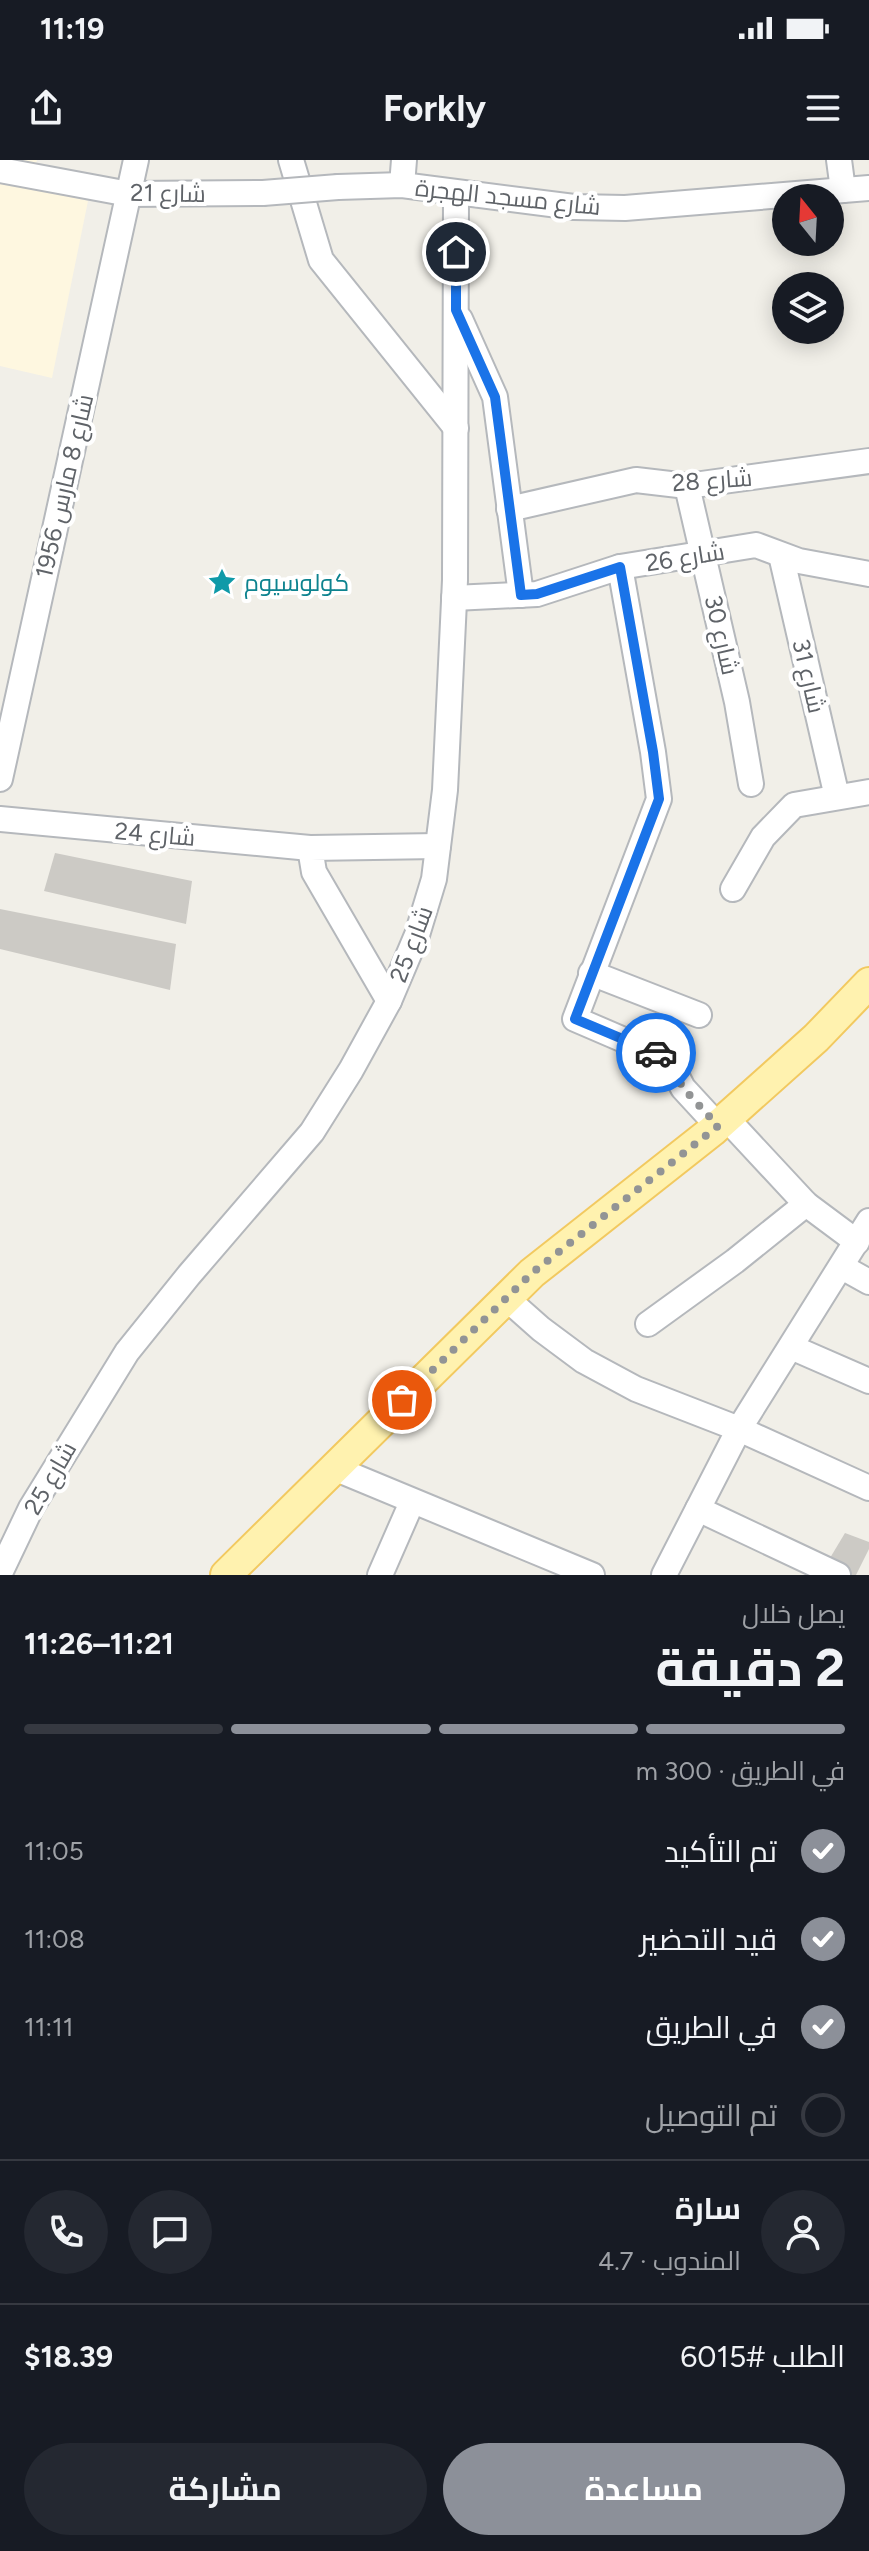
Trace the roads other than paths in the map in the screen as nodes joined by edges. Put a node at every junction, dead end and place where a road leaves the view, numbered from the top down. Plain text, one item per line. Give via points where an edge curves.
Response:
1 (136, 160) edge
2 (291, 160) edge
3 (404, 160) edge
4 (839, 160) edge
5 (45, 169) edge
6 (0, 170) edge
7 (842, 184) edge
8 (402, 185) junction
9 (338, 187) joint
10 (869, 188) edge
11 (844, 190) edge
12 (456, 193) junction
13 (129, 194) junction
14 (772, 196) edge
15 (456, 310) junction
16 (456, 428) junction
17 (869, 461) edge
18 (687, 486) junction
19 (509, 509) junction
20 (703, 554) junction
21 (781, 555) junction
22 (620, 567) junction
23 (869, 574) edge
24 (521, 595) junction
25 (454, 598) junction
26 (12, 668) edge
27 (0, 779) edge
28 (751, 784) dead end
29 (869, 792) edge
30 (837, 797) junction
31 (0, 819) edge
32 (438, 846) junction
33 (310, 848) junction
34 (733, 889) dead end
35 (591, 973) junction
36 (869, 983) edge
37 (389, 1001) junction
38 (699, 1015) dead end
39 (722, 1122) junction
40 (806, 1204) junction
41 (863, 1231) edge
42 (842, 1267) junction
43 (869, 1282) edge
44 (506, 1298) junction
45 (648, 1324) dead end
46 (791, 1347) junction
47 (869, 1381) edge
48 (739, 1429) junction
49 (334, 1468) junction
50 (869, 1488) edge
51 (412, 1502) junction
52 (698, 1509) junction
53 (0, 1573) edge
54 (226, 1575) edge
55 (380, 1575) edge
56 (592, 1575) edge
57 (664, 1575) edge
58 (838, 1575) edge

1 - 13 street, شارع 8 مارس 1956
2 - 16 street via 321,260
3 - 8 street
4 - 7 street
5 - 6 street, شارع 21
5 - 13 street, شارع 21
8 - 9 street, شارع مسجد الهجرة
8 - 12 street, شارع مسجد الهجرة
9 - 13 street, شارع 21, bridge
10 - 11 street, شارع مسجد الهجرة
12 - 14 street, شارع مسجد الهجرة via 625,208
12 - 15 street, شارع 25
13 - 26 street, شارع 8 مارس 1956
15 - 16 street, شارع 25
15 - 19 street via 495,397
16 - 25 street, شارع 25
17 - 18 street, شارع 28
18 - 19 street, شارع 28 via 636,480
18 - 20 street, شارع 30
19 - 24 street
20 - 21 street, شارع 26 via 756,545
20 - 22 street, شارع 26
20 - 28 street, شارع 30
21 - 23 street, شارع 26
21 - 30 street, شارع 31
22 - 24 street, شارع 26
22 - 35 street via 659,799
24 - 25 street, شارع 26
25 - 32 street, شارع 25
26 - 27 street, شارع 8 مارس 1956
29 - 30 street
30 - 34 street via 794,805 763,837
31 - 33 street, شارع 24
32 - 33 street, شارع 24
32 - 37 street, شارع 25 via 417,935
33 - 37 street via 314,872
35 - 38 street
35 - 39 street via 575,1019 668,1059 683,1088
36 - 39 main road
37 - 53 street, شارع 25 via 312,1132 127,1352 31,1508
39 - 40 street
39 - 44 main road
40 - 41 street
40 - 45 street
41 - 42 street
42 - 43 street
42 - 46 street
44 - 48 street via 584,1361 636,1389
44 - 49 main road
46 - 47 street
46 - 48 street
48 - 50 street
48 - 52 street
49 - 51 street
49 - 54 main road
51 - 55 street
51 - 56 street
52 - 57 street
52 - 58 street

